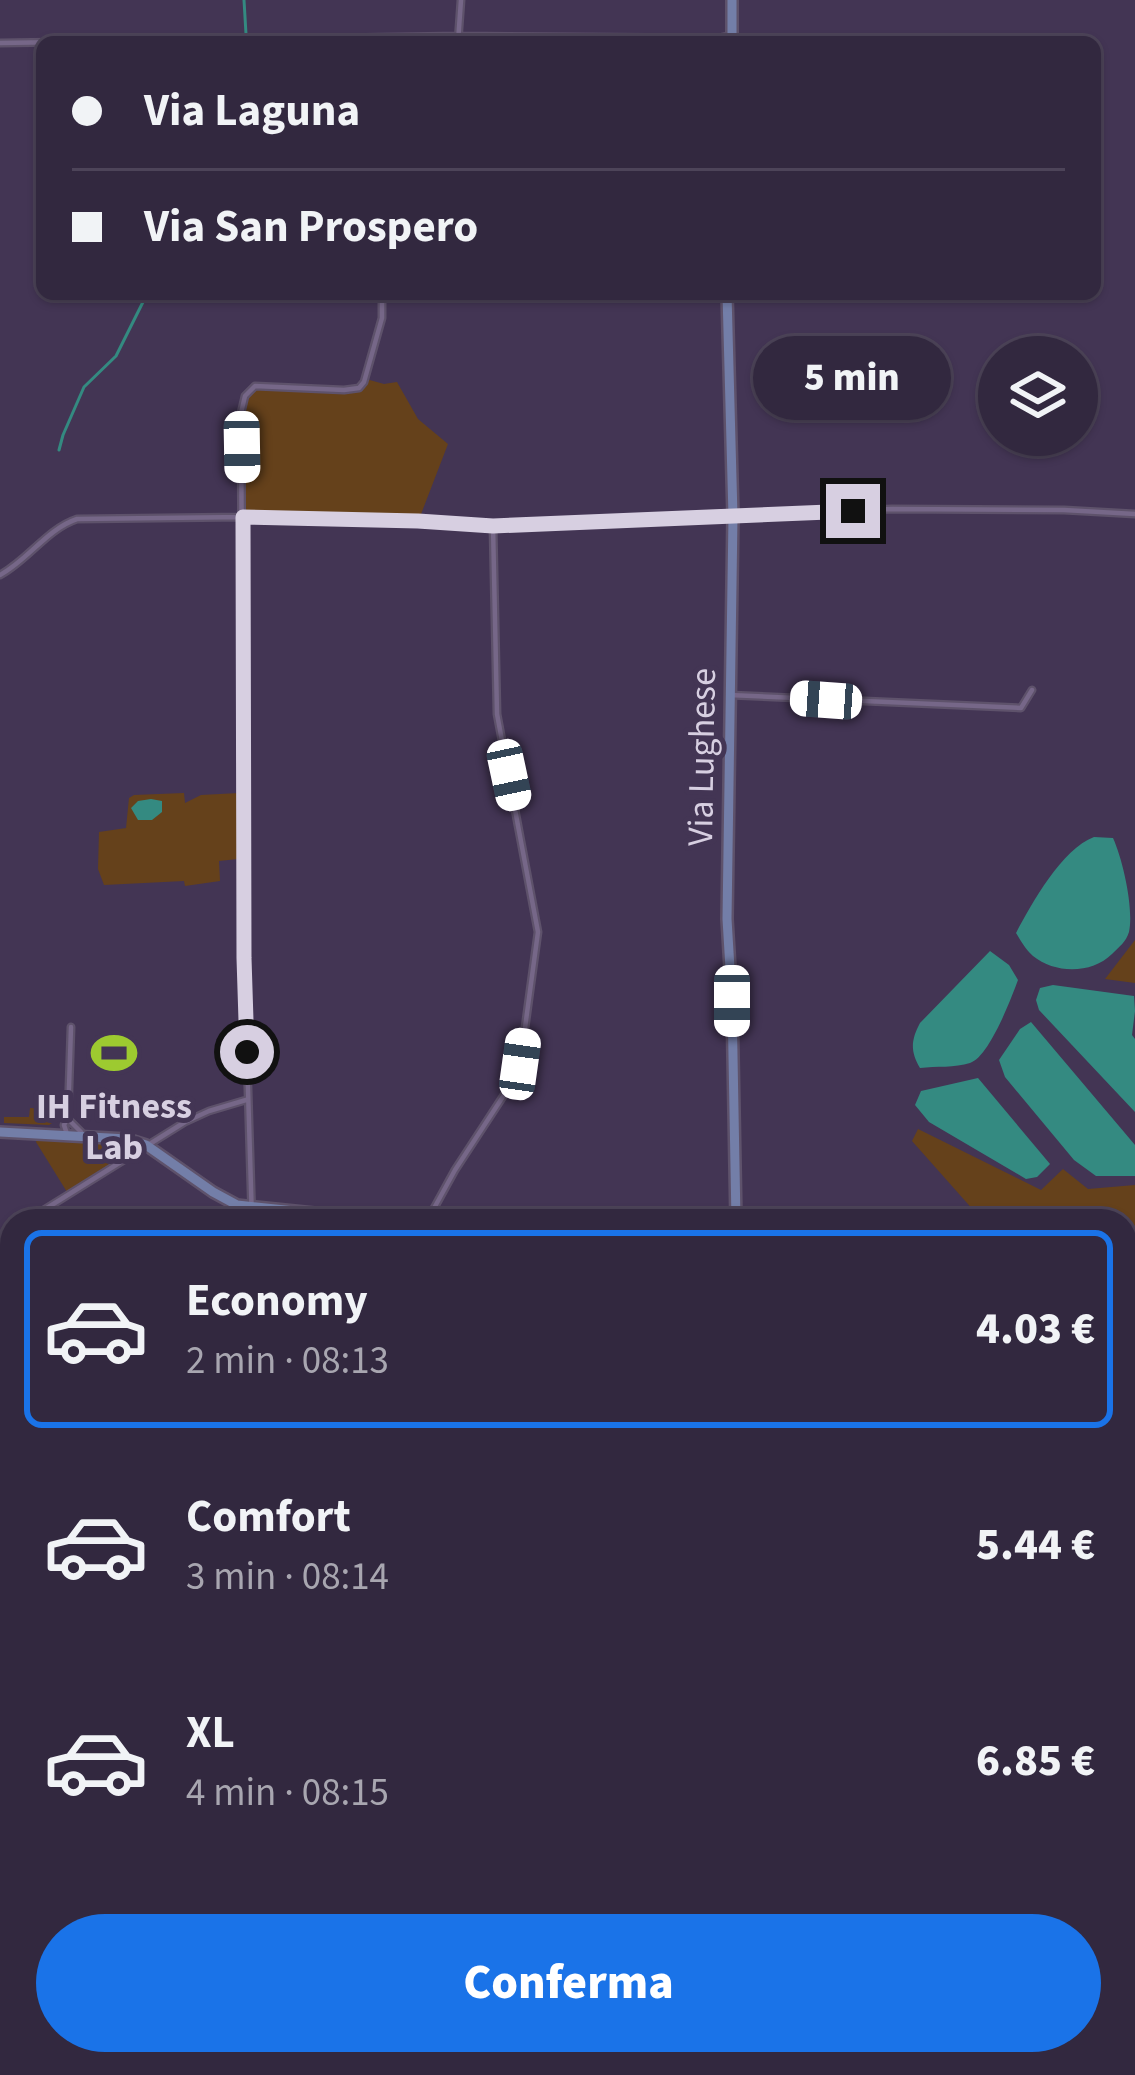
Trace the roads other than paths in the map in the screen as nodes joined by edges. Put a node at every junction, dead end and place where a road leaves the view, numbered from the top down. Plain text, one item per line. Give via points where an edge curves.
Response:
1 (461, 0) edge
2 (732, 0) edge
3 (458, 36) edge
4 (728, 36) edge
5 (0, 43) edge
6 (36, 43) edge
7 (382, 300) edge
8 (728, 300) edge
9 (1135, 514) edge
10 (733, 516) junction
11 (243, 517) junction
12 (493, 526) junction
13 (0, 574) edge
14 (1032, 690) dead end
15 (729, 695) junction
16 (71, 1027) dead end
17 (248, 1100) junction
18 (67, 1120) junction
19 (0, 1132) edge
20 (49, 1134) junction
21 (67, 1134) junction
22 (86, 1136) junction
23 (127, 1139) junction
24 (146, 1145) junction
25 (124, 1160) junction
26 (252, 1208) junction
27 (45, 1209) edge
28 (263, 1209) edge
29 (434, 1209) edge
30 (736, 1209) edge

1 - 3 street
2 - 4 main road
5 - 6 street
7 - 11 street via 359,388 255,386 244,396
8 - 10 main road, Via Lughese
9 - 10 street via 892,509
10 - 12 street
10 - 15 main road, Via Lughese
11 - 12 street
11 - 13 street via 77,519
11 - 17 street
12 - 29 street via 497,714 538,932 519,1072
14 - 15 street via 1021,708
15 - 30 main road, Via Lughese
16 - 18 street
17 - 24 street
17 - 26 street
18 - 20 street
18 - 21 street
18 - 22 street
19 - 20 main road
20 - 21 main road
21 - 22 main road
22 - 23 main road
23 - 24 main road
23 - 25 street
24 - 25 street
24 - 26 main road via 225,1200
25 - 27 street
26 - 28 main road

